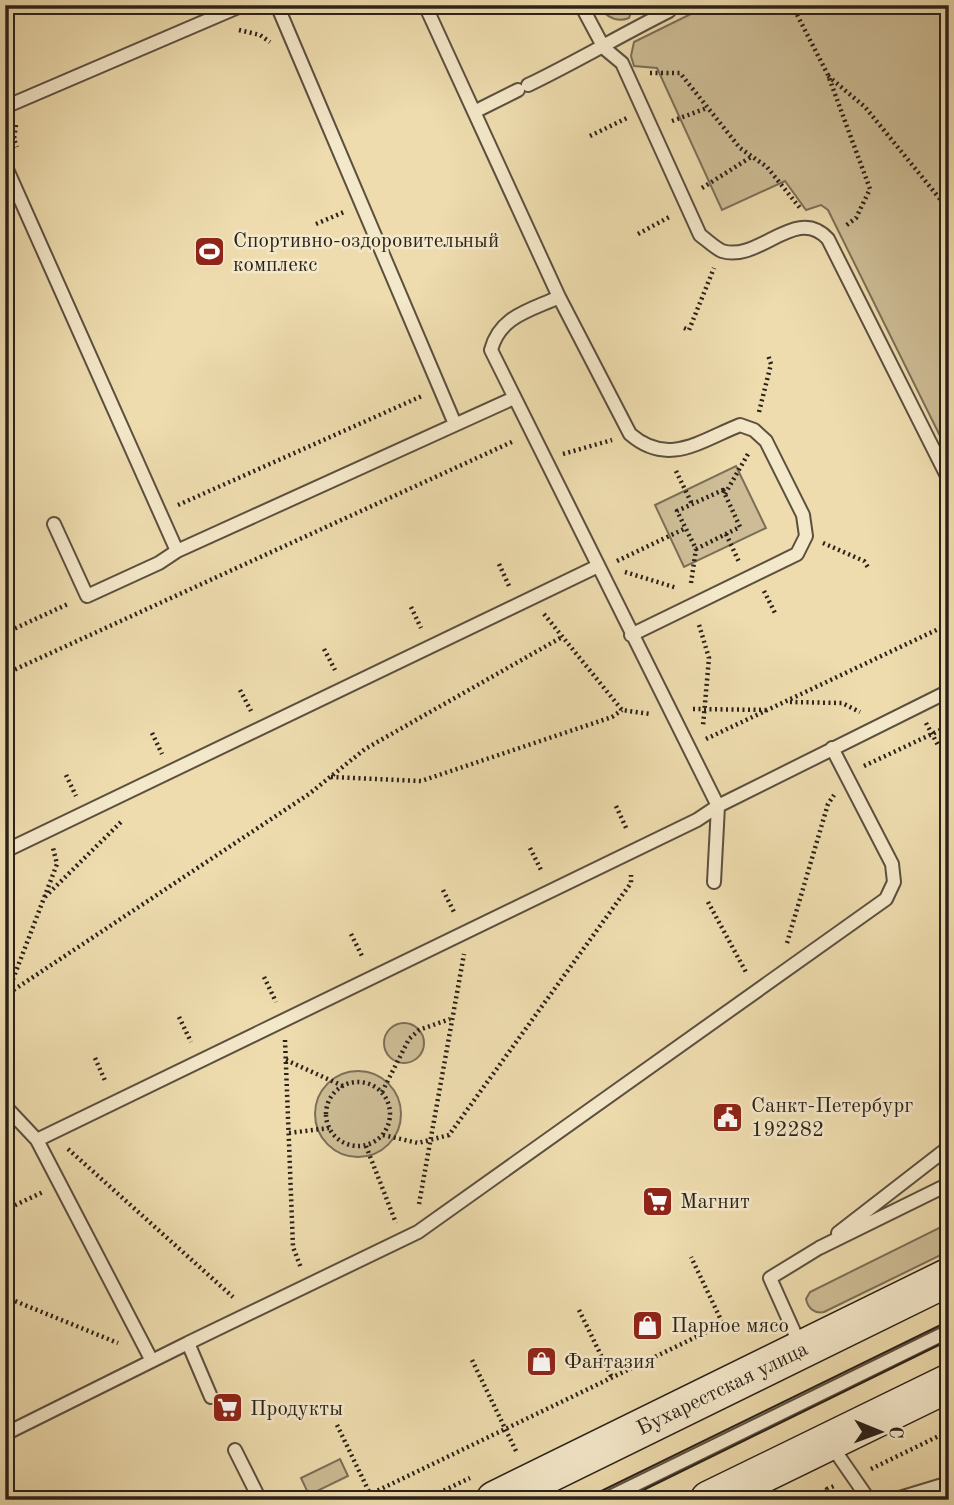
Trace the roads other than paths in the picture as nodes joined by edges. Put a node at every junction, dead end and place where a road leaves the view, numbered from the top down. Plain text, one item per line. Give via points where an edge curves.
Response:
1 (243, 5) edge
2 (277, 5) edge
3 (425, 5) edge
4 (581, 5) edge
5 (666, 5) edge
6 (604, 48) junction
7 (5, 107) edge
8 (474, 112) junction
9 (5, 165) edge
10 (559, 297) junction
11 (514, 398) junction
12 (455, 424) junction
13 (949, 480) edge
14 (54, 524) dead end
15 (177, 551) junction
16 (596, 567) junction
17 (631, 635) junction
18 (949, 691) edge
19 (832, 748) junction
20 (718, 806) junction
21 (5, 851) edge
22 (714, 882) road end
23 (5, 1106) edge
24 (37, 1140) junction
25 (949, 1147) edge
26 (949, 1184) edge
27 (819, 1248) junction
28 (949, 1277) edge
29 (949, 1331) edge
30 (188, 1343) junction
31 (802, 1349) junction
32 (152, 1361) junction
33 (949, 1383) edge
34 (211, 1397) dead end
35 (5, 1434) edge
36 (829, 1441) junction
37 (235, 1450) dead end
38 (949, 1483) edge
39 (260, 1500) edge
40 (495, 1500) edge
41 (604, 1500) edge
42 (709, 1500) edge
43 (869, 1500) edge
44 (893, 1500) edge

1 - 7 lane
2 - 12 lane
3 - 8 lane
4 - 6 lane
5 - 6 lane via 669,11
6 - 8 lane
6 - 13 lane via 622,63 700,235 721,250 738,253 804,226 819,230 828,239
8 - 10 lane
9 - 15 lane
10 - 11 lane via 509,320 495,334 491,351
10 - 17 lane via 630,434 640,443 676,451 740,425 766,441 803,515 806,536 797,554 692,599
11 - 12 lane
11 - 16 lane
12 - 15 lane
14 - 15 lane via 87,596
16 - 17 lane
16 - 21 lane
17 - 20 lane
18 - 19 lane
19 - 20 lane
19 - 30 lane via 892,864 894,882 886,899 418,1232
20 - 22 lane
20 - 24 lane
23 - 24 lane
24 - 32 lane
25 - 27 lane
26 - 27 lane
27 - 31 lane via 770,1278
28 - 31 main road, Бухарестская улица
29 - 41 lane
30 - 32 lane
30 - 34 lane
31 - 40 main road, Бухарестская улица
32 - 35 lane
33 - 36 main road
36 - 42 main road
36 - 43 lane
37 - 39 lane
38 - 44 lane

